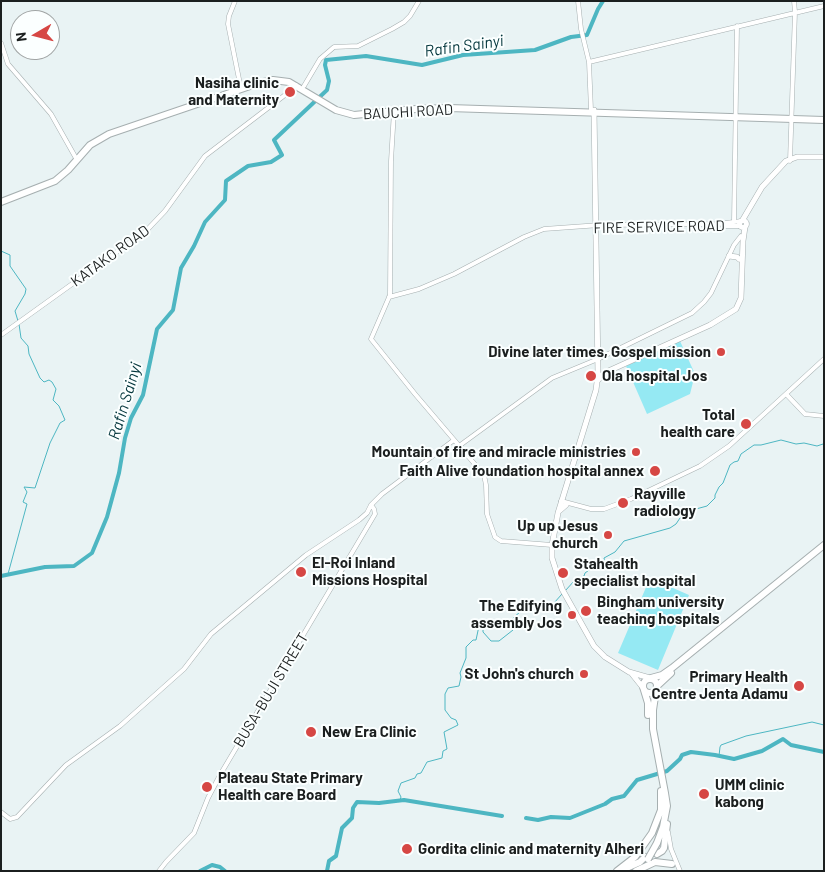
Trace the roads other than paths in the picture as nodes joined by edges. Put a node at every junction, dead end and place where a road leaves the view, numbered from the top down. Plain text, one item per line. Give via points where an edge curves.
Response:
1 (235, 1) edge
2 (419, 1) edge
3 (578, 1) edge
4 (794, 1) edge
5 (824, 6) edge
6 (795, 12) junction
7 (737, 26) junction
8 (1, 44) edge
9 (589, 62) junction
10 (296, 85) junction
11 (304, 86) junction
12 (241, 88) junction
13 (312, 94) junction
14 (394, 110) junction
15 (592, 110) junction
16 (736, 116) junction
17 (792, 118) junction
18 (824, 119) edge
19 (791, 151) junction
20 (824, 158) edge
21 (77, 159) junction
22 (792, 159) junction
23 (1, 200) edge
24 (734, 222) junction
25 (743, 224) junction
26 (595, 227) junction
27 (741, 236) junction
28 (729, 256) junction
29 (739, 260) junction
30 (741, 295) junction
31 (389, 298) junction
32 (728, 315) junction
33 (1, 336) edge
34 (597, 358) junction
35 (824, 359) edge
36 (601, 372) junction
37 (786, 394) junction
38 (593, 395) junction
39 (824, 416) edge
40 (454, 440) junction
41 (459, 446) junction
42 (564, 492) junction
43 (560, 502) junction
44 (371, 505) junction
45 (569, 505) junction
46 (558, 513) junction
47 (552, 545) junction
48 (824, 545) edge
49 (824, 549) edge
50 (629, 672) junction
51 (650, 678) junction
52 (657, 688) junction
53 (644, 689) junction
54 (659, 774) junction
55 (661, 790) junction
56 (1, 812) edge
57 (666, 813) junction
58 (667, 822) junction
59 (656, 843) junction
60 (645, 844) junction
61 (658, 854) junction
62 (646, 858) junction
63 (672, 864) junction
64 (159, 871) edge
65 (619, 871) edge
66 (628, 871) edge
67 (636, 871) edge
68 (679, 871) edge

1 - 12 street via 228,24
2 - 11 street via 404,22 392,30 358,46 334,47 320,60
3 - 9 street
4 - 6 street
5 - 6 street
6 - 7 street
6 - 17 street
7 - 9 street
7 - 16 street
8 - 21 street via 8,64 50,114
9 - 15 street
10 - 12 highway, BAUCHI ROAD via 273,80
10 - 13 highway, BAUCHI ROAD
10 - 33 street, KATAKO ROAD via 205,156 165,212 146,231
11 - 12 highway, BAUCHI ROAD via 281,77 262,79
11 - 13 highway, BAUCHI ROAD
12 - 21 highway, BAUCHI ROAD via 109,132 91,142
13 - 14 highway, BAUCHI ROAD via 354,115
14 - 15 highway, BAUCHI ROAD
14 - 31 street
15 - 16 highway, BAUCHI ROAD
15 - 26 main road
16 - 17 highway, BAUCHI ROAD
16 - 24 street
17 - 18 highway, BAUCHI ROAD
17 - 19 street
19 - 22 main road
19 - 22 main road
20 - 22 main road
21 - 23 highway, BAUCHI ROAD via 50,180
22 - 25 main road via 762,187
24 - 25 street
24 - 26 street
25 - 26 street, FIRE SERVICE ROAD
25 - 27 main road
25 - 30 main road
26 - 31 street, FIRE SERVICE ROAD via 539,230 456,273
26 - 34 main road
27 - 28 street
27 - 29 main road
28 - 29 main road
28 - 34 street via 714,288 696,310
29 - 32 main road via 738,300
30 - 32 main road via 738,305
30 - 32 main road via 744,307
31 - 40 street via 371,339
32 - 36 main road
34 - 36 main road
34 - 38 main road
34 - 41 street via 552,378
35 - 37 street
36 - 38 main road
37 - 39 street via 804,414
37 - 45 street via 729,446 700,466 604,509
38 - 42 main road
40 - 41 street
40 - 44 street
41 - 47 street via 485,477 487,514 495,537 501,541
42 - 43 main road
42 - 45 main road
43 - 45 street
43 - 46 main road
44 - 56 street via 359,520 306,555 212,634 184,669 120,726 66,765 17,817 10,819
44 - 64 street, BUSA-BUJI STREET via 375,514 220,775 197,828
45 - 46 main road
46 - 47 main road
47 - 50 main road via 553,565 563,592 594,646 605,658
48 - 51 highway via 672,668
49 - 52 highway
50 - 51 main road
50 - 53 main road
51 - 52 highway via 655,680
51 - 53 highway via 644,681
52 - 53 highway via 649,693
52 - 54 highway via 652,723
53 - 54 highway via 651,745
54 - 55 highway
54 - 57 highway
55 - 59 highway via 663,816
55 - 60 highway via 660,814
57 - 58 highway
57 - 59 highway
58 - 61 highway via 664,848
58 - 68 street via 671,849
59 - 62 highway, bridge
60 - 61 highway
60 - 65 highway
61 - 63 highway
62 - 65 highway
62 - 66 highway via 641,865
63 - 67 highway via 655,862
63 - 68 street

